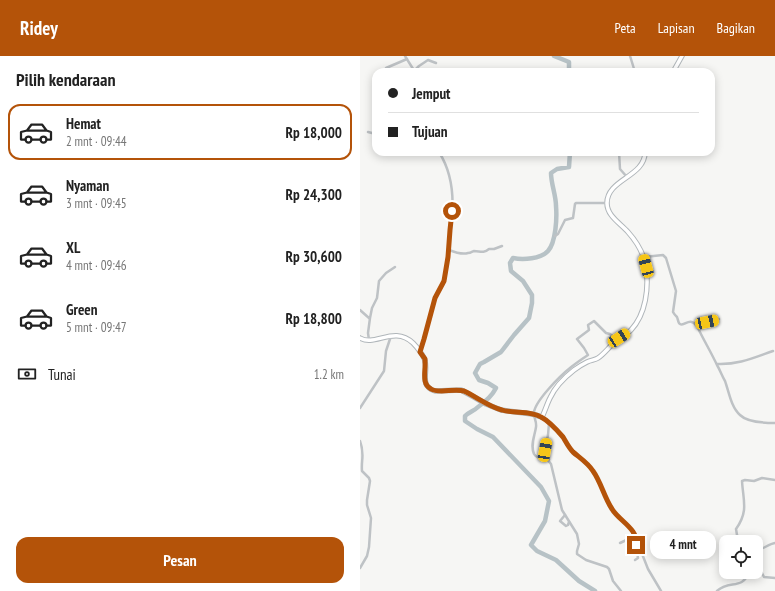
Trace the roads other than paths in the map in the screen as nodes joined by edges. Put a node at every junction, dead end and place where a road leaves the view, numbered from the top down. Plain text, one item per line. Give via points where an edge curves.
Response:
1 (405, 56) edge
2 (630, 56) edge
3 (682, 56) edge
4 (407, 59) junction
5 (436, 63) dead end
6 (386, 68) dead end
7 (413, 68) edge
8 (417, 68) edge
9 (634, 68) edge
10 (675, 68) edge
11 (368, 132) dead end
12 (372, 133) edge
13 (441, 156) edge
14 (619, 156) edge
15 (644, 156) edge
16 (628, 177) junction
17 (607, 203) junction
18 (555, 236) dead end
19 (502, 246) dead end
20 (449, 250) junction
21 (644, 257) junction
22 (395, 268) dead end
23 (360, 310) edge
24 (370, 318) junction
25 (719, 319) dead end
26 (695, 324) junction
27 (391, 336) junction
28 (360, 338) edge
29 (614, 338) junction
30 (369, 340) junction
31 (773, 351) dead end
32 (420, 352) junction
33 (717, 364) junction
34 (360, 408) edge
35 (533, 414) junction
36 (542, 417) junction
37 (549, 423) junction
38 (775, 423) edge
39 (360, 441) edge
40 (549, 461) junction
41 (775, 480) edge
42 (565, 515) junction
43 (569, 521) junction
44 (737, 535) edge
45 (636, 536) junction
46 (637, 540) junction
47 (620, 543) dead end
48 (775, 543) edge
49 (763, 548) edge
50 (635, 560) dead end
51 (360, 568) edge
52 (763, 575) edge
53 (775, 578) edge
54 (746, 579) edge
55 (621, 591) edge
56 (661, 591) edge
57 (717, 591) edge

1 - 4 street
2 - 9 street
3 - 10 main road
4 - 6 street
4 - 7 street
5 - 8 street via 428,60
11 - 12 street
13 - 20 street via 448,168 452,188
14 - 16 street via 620,169
15 - 16 main road via 642,164
16 - 17 main road via 611,190
17 - 18 street via 576,203 573,218 565,220
17 - 21 main road via 610,213 631,236
19 - 20 street via 468,253
20 - 32 street via 444,281 435,298
21 - 26 street via 665,256 676,291 673,312 680,324
21 - 29 main road via 647,286 643,308 627,334
22 - 24 street via 379,281 377,298
23 - 24 street
24 - 30 street
25 - 26 street
26 - 33 street
27 - 30 main road
27 - 32 main road via 405,338
27 - 34 street via 384,371
28 - 30 main road
29 - 35 street via 594,321 588,325 589,330 577,339 588,355 544,393
29 - 36 main road via 598,358 580,366 565,379 553,394
31 - 33 street via 740,363
32 - 35 main road via 425,359 426,384 434,391 461,390 500,410
33 - 38 street via 738,414 748,419
35 - 36 main road
35 - 40 street via 537,424 533,439 534,454
36 - 37 street
37 - 40 street via 545,451
37 - 45 street via 572,451 593,470 612,510
39 - 51 street via 363,449 362,471 370,481 367,502 371,518 369,547
40 - 42 street
41 - 44 street via 762,478 742,481 744,513 736,529
42 - 43 street
42 - 43 street via 560,521 566,526
43 - 55 street via 578,536 578,555 607,566 613,581
45 - 46 street
45 - 47 street
46 - 50 street via 638,558
46 - 56 street via 648,569
48 - 49 street
52 - 53 street
54 - 57 street

